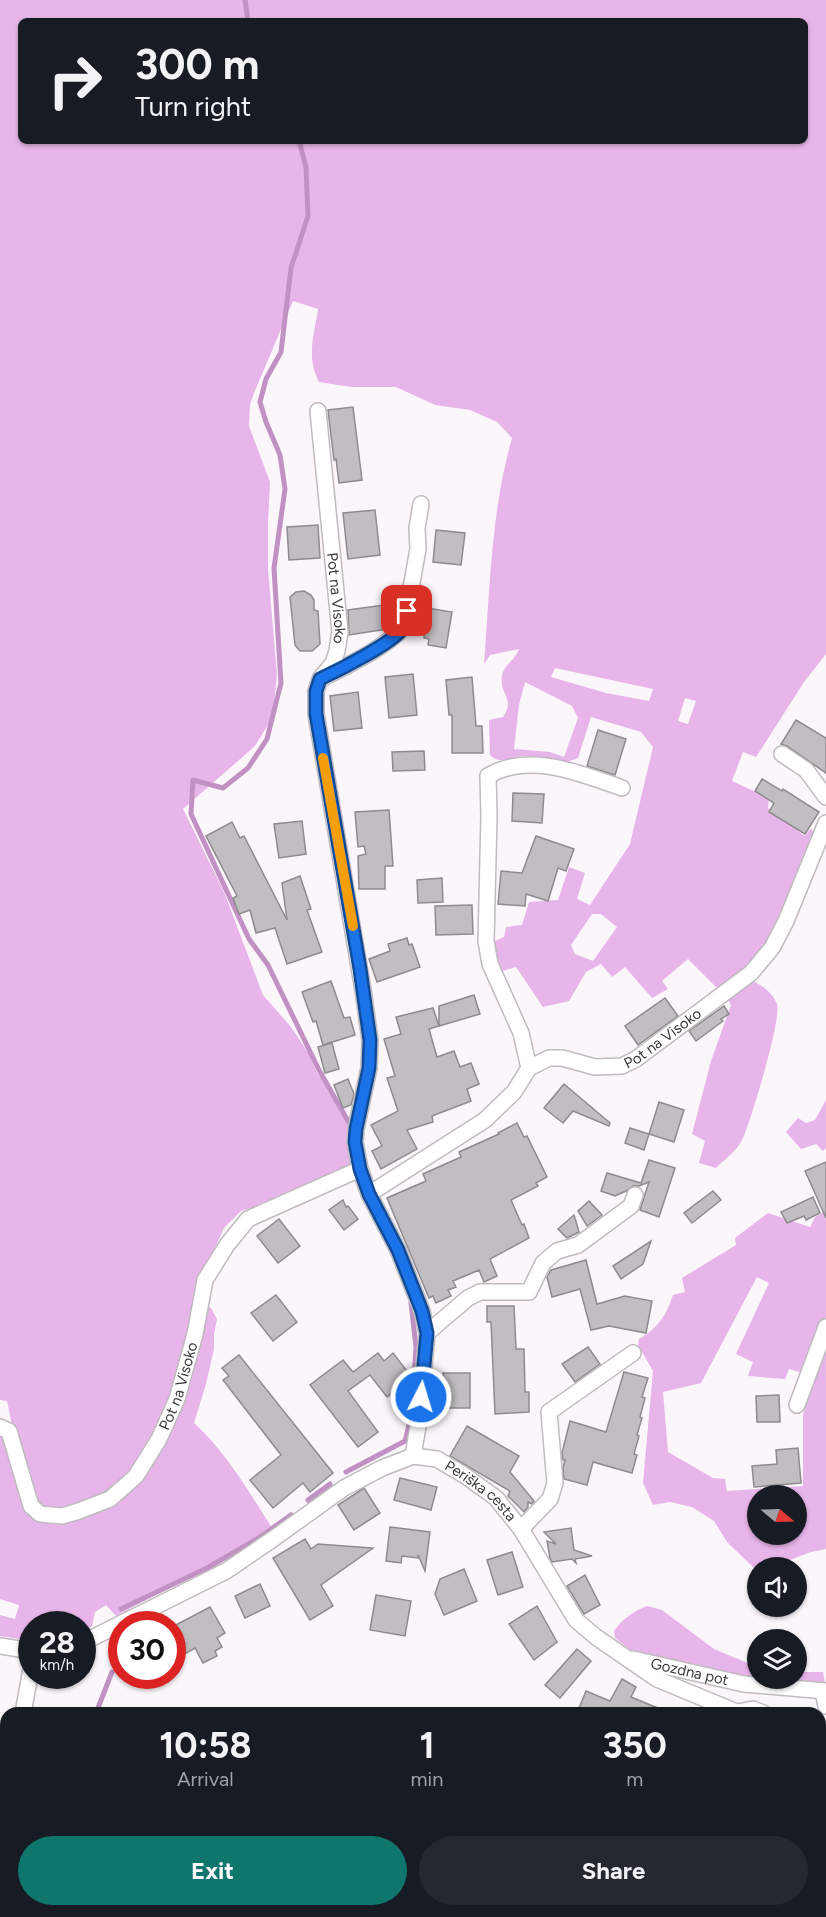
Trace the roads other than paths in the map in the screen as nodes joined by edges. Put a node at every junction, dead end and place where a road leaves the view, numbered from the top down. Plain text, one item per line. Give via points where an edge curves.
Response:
1 (318, 411) dead end
2 (421, 504) dead end
3 (320, 679) junction
4 (782, 754) dead end
5 (622, 788) dead end
6 (826, 797) edge
7 (826, 823) edge
8 (529, 1068) junction
9 (360, 1169) junction
10 (369, 1194) junction
11 (634, 1195) dead end
12 (826, 1327) edge
13 (427, 1333) junction
14 (633, 1353) dead end
15 (797, 1405) dead end
16 (0, 1427) edge
17 (413, 1456) junction
18 (521, 1529) junction
19 (96, 1636) edge
20 (0, 1646) edge
21 (18, 1649) edge
22 (627, 1658) junction
23 (27, 1689) edge
24 (825, 1696) edge
25 (24, 1707) edge
26 (727, 1707) edge

1 - 3 street, Pot na Visoko via 340,632 333,663
2 - 3 street via 418,549 404,627 396,636
3 - 9 street, Pot na Visoko via 316,714 370,1040 369,1068 356,1129
4 - 6 street via 806,770
5 - 8 street via 572,770 527,765 499,769 488,776 486,941 490,964 521,1033
7 - 8 street, Pot na Visoko via 786,921 772,948 751,973 622,1066 595,1067 549,1058
8 - 10 street via 514,1092 486,1120
9 - 10 street, Pot na Visoko
9 - 16 street, Pot na Visoko via 248,1219 227,1245 205,1280 177,1399 159,1439 136,1476 110,1499 62,1516 40,1514 31,1506 9,1431
10 - 13 street, Pot na Visoko via 398,1250
11 - 13 street via 631,1206 578,1245 557,1251 543,1263 529,1292 480,1292
12 - 15 street
13 - 17 street, Pot na Visoko
14 - 18 street via 549,1412 555,1483 550,1499
17 - 18 street, Periška cesta via 437,1460 464,1475 496,1498
17 - 19 street via 344,1488 226,1570
18 - 22 street, Periška cesta via 576,1620
20 - 21 street
22 - 24 street, Gozdna pot via 744,1684
22 - 26 street, Periška cesta via 657,1679
23 - 25 street

